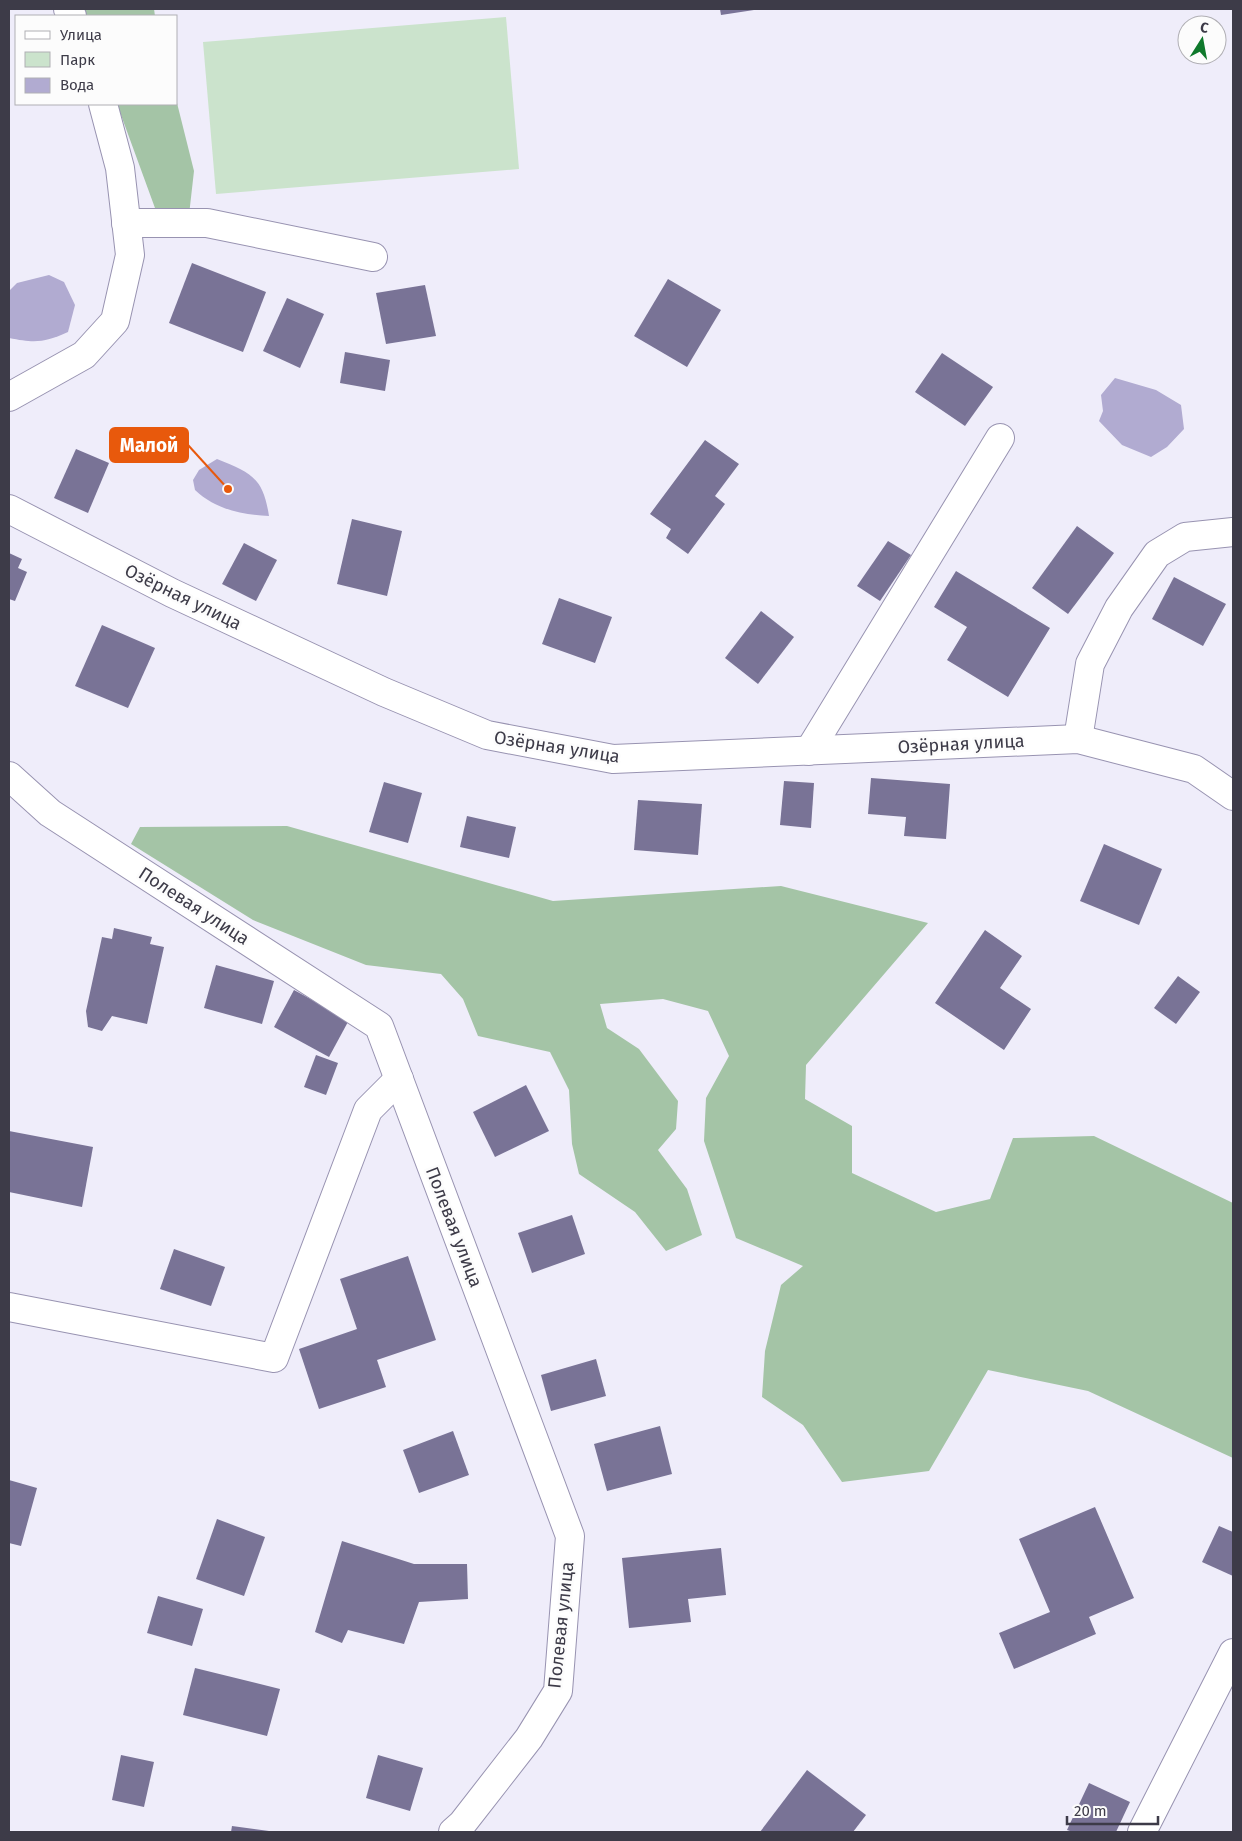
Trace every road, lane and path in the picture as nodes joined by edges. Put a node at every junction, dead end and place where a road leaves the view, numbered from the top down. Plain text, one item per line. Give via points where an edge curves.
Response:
1 (103, 105) edge
2 (126, 223) junction
3 (373, 258) dead end
4 (9, 397) edge
5 (1000, 438) dead end
6 (9, 509) edge
7 (1233, 532) edge
8 (1078, 739) junction
9 (809, 751) junction
10 (9, 776) edge
11 (1233, 796) edge
12 (398, 1079) junction
13 (9, 1307) edge
14 (1233, 1653) edge
15 (453, 1832) edge
16 (1142, 1832) edge

1 - 2 street via 120,168
2 - 3 street via 207,223
2 - 4 street via 130,256 115,321 84,354
5 - 9 street
6 - 9 street, Озёрная улица via 172,593 384,692 487,735 614,759
7 - 8 street via 1185,537 1157,554 1119,608 1090,664
8 - 9 street, Озёрная улица
8 - 11 street, Озёрная улица via 1194,769
10 - 12 street, Полевая улица via 50,813 379,1026
12 - 13 street via 368,1110 274,1358
12 - 15 street, Полевая улица via 570,1536 558,1692 529,1738
14 - 16 street

